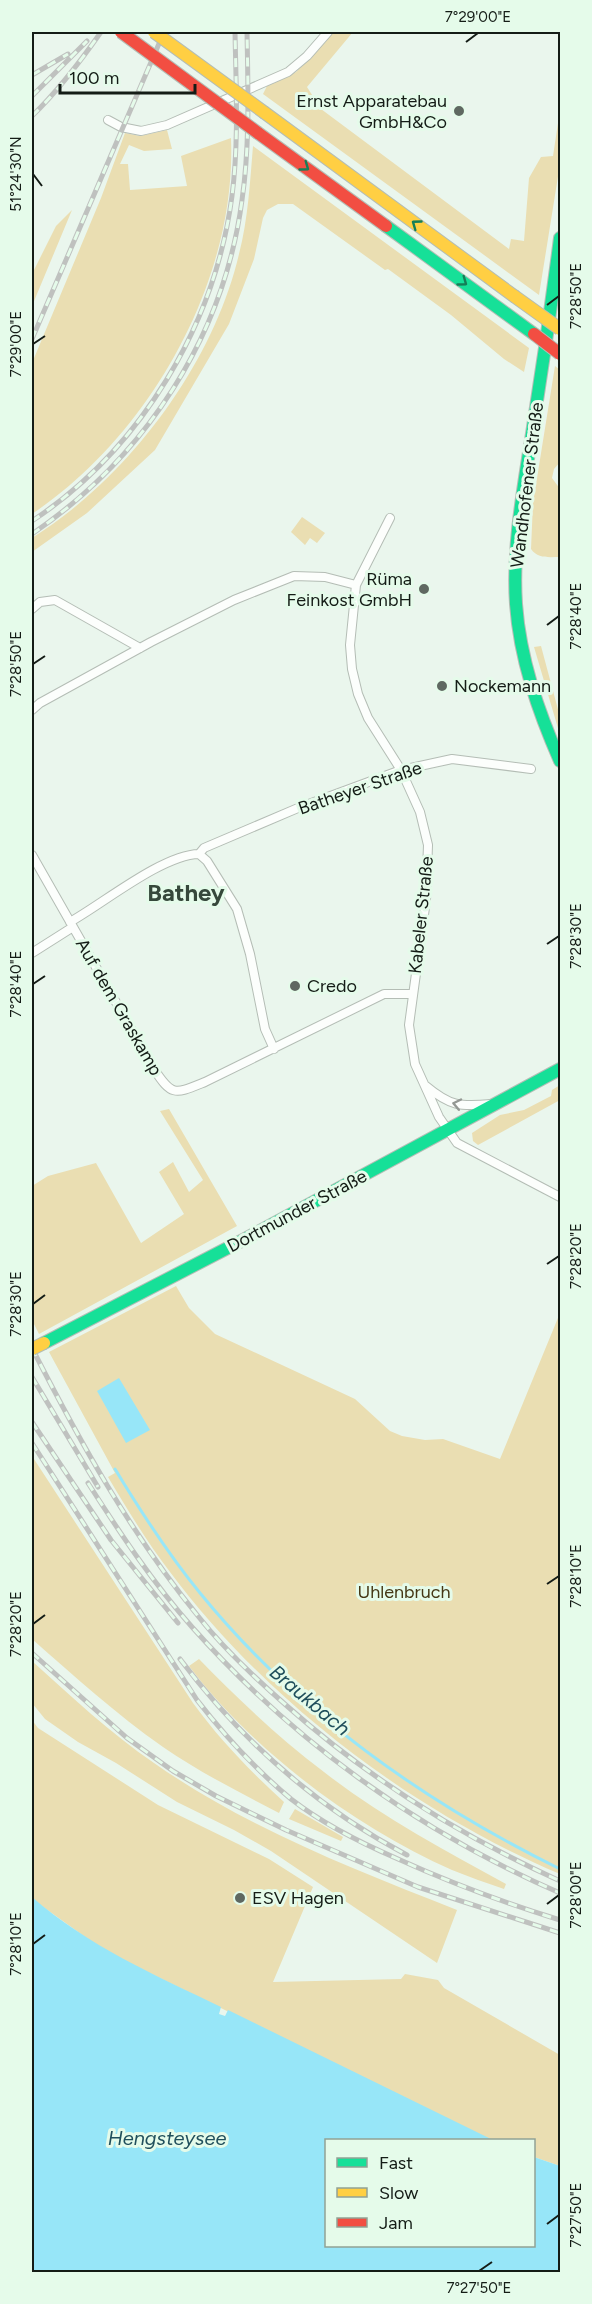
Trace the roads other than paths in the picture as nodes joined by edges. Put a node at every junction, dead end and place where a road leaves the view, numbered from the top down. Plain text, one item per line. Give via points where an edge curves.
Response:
1 (121, 32) edge
2 (154, 32) edge
3 (328, 32) edge
4 (108, 120) dead end
5 (561, 238) edge
6 (561, 329) edge
7 (561, 354) edge
8 (390, 518) dead end
9 (356, 585) junction
10 (32, 609) edge
11 (140, 648) junction
12 (32, 710) edge
13 (561, 761) edge
14 (531, 769) dead end
15 (401, 770) junction
16 (199, 854) junction
17 (32, 855) edge
18 (72, 925) junction
19 (32, 953) edge
20 (413, 994) junction
21 (274, 1049) junction
22 (561, 1069) edge
23 (423, 1084) junction
24 (497, 1103) junction
25 (447, 1131) junction
26 (561, 1197) edge
27 (32, 1349) edge

1 -> 7 main road, bridge
6 -> 2 main road, bridge
3 - 4 street via 288,72 167,124 141,131
5 - 13 main road, Wandhofener Straße via 515,568 524,659 534,697
8 - 9 street, Kabeler Straße
9 - 11 street via 325,577 294,576 234,600
9 - 15 street, Kabeler Straße via 350,645 352,669 368,718
10 - 11 street via 40,602 55,600
11 - 12 street
14 - 15 street, Batheyer Straße via 452,759
15 - 16 street, Batheyer Straße via 298,808 204,848
15 - 20 street, Kabeler Straße via 420,812 428,845 426,900
16 - 18 street, Batheyer Straße via 186,855 151,872
16 - 21 street via 237,909 265,1029
17 - 18 street, Auf dem Graskamp
18 - 19 street, Batheyer Straße
18 - 21 street, Auf dem Graskamp via 154,1069 172,1091 189,1088
20 - 21 street, Auf dem Graskamp via 384,994
20 - 23 street, Kabeler Straße via 410,1038
22 - 24 main road, Dortmunder Straße
24 -> 23 street via 453,1104
23 - 25 street, Kabeler Straße
24 - 25 main road, Dortmunder Straße
25 - 26 street via 462,1147
25 - 27 main road, Dortmunder Straße, bridge

